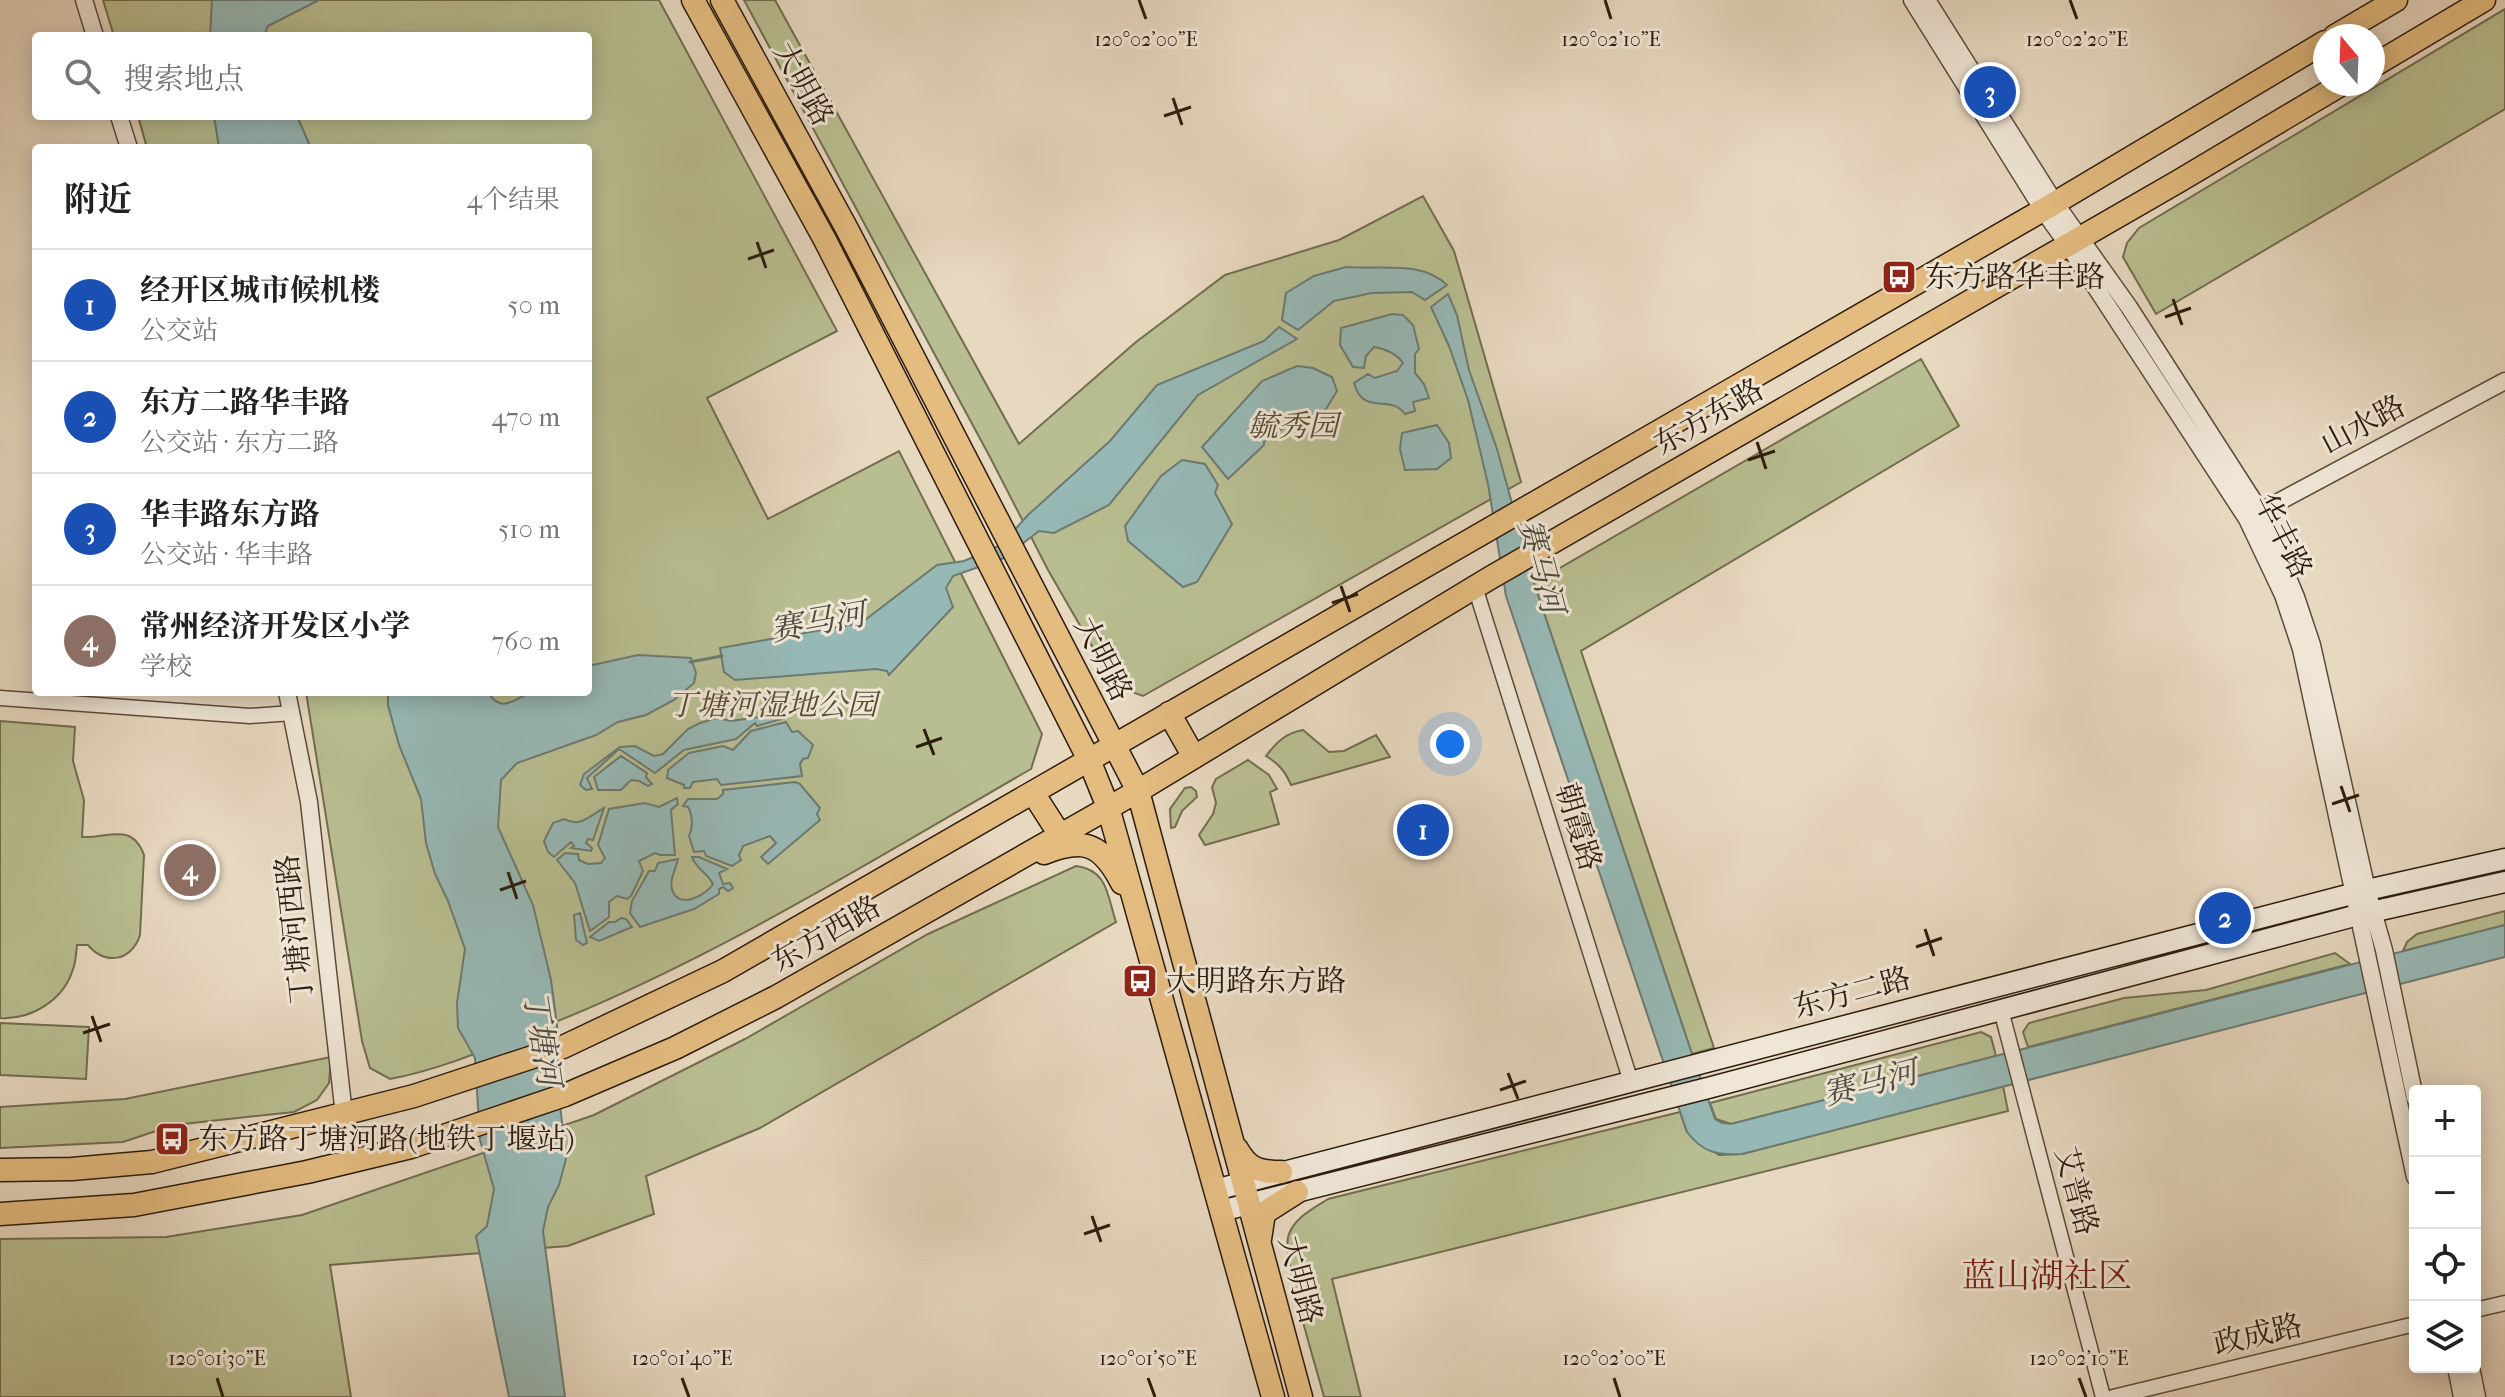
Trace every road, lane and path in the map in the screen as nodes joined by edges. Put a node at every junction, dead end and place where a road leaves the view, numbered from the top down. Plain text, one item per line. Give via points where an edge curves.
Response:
1 (84, 0) edge
2 (693, 0) edge
3 (722, 0) edge
4 (1912, 0) edge
5 (1927, 0) edge
6 (2396, 0) edge
7 (2484, 0) edge
8 (2355, 24) edge
9 (94, 32) edge
10 (2313, 49) edge
11 (2385, 59) edge
12 (2322, 96) edge
13 (120, 120) edge
14 (128, 144) edge
15 (2049, 207) junction
16 (2074, 241) junction
17 (2505, 381) edge
18 (2254, 515) junction
19 (1483, 582) junction
20 (288, 696) edge
21 (0, 698) edge
22 (292, 713) junction
23 (1169, 713) junction
24 (1114, 745) junction
25 (1194, 757) junction
26 (1089, 760) junction
27 (1138, 791) junction
28 (1033, 793) junction
29 (1108, 807) junction
30 (1060, 835) junction
31 (2505, 859) edge
32 (995, 873) junction
33 (2505, 882) edge
34 (2360, 892) junction
35 (1136, 909) junction
36 (2366, 914) junction
37 (2001, 1010) junction
38 (1631, 1082) junction
39 (2412, 1085) edge
40 (344, 1115) junction
41 (1232, 1141) junction
42 (2411, 1157) edge
43 (352, 1161) junction
44 (0, 1170) edge
45 (1281, 1172) junction
46 (1243, 1182) junction
47 (1297, 1192) junction
48 (1218, 1201) junction
49 (1249, 1205) junction
50 (0, 1214) edge
51 (1260, 1245) junction
52 (2505, 1303) edge
53 (2481, 1309) edge
54 (2409, 1325) edge
55 (2457, 1373) edge
56 (2472, 1373) edge
57 (1273, 1397) edge
58 (1301, 1397) edge
59 (2103, 1397) edge
60 (2113, 1397) edge
61 (2462, 1397) edge
62 (2477, 1397) edge

1 - 9 street
2 - 26 main road, 大明路 via 825,240
3 - 24 main road, 大明路
4 - 15 street, 华丰路
5 - 15 street, 华丰路
6 - 8 main road
7 - 11 main road
10 - 15 main road, 东方东路
12 - 16 main road, 东方东路
13 - 14 street
15 - 16 street, 华丰路
15 - 23 main road, 东方东路
16 - 18 street, 华丰路
16 - 19 main road, 东方东路
17 - 18 street, 山水路
18 - 34 street, 华丰路 via 2296,597 2312,645
19 - 25 main road, 东方东路
19 - 38 street, 朝霞路
20 - 22 street, 丁塘河西路
21 - 22 street via 250,716
22 - 40 street, 丁塘河西路 via 309,802
23 - 24 main road, 东方东路
23 - 25 main road
24 - 26 main road, 东方东路
24 - 27 main road, 大明路
25 - 27 main road, 东方东路
26 - 28 main road, 东方西路
26 - 29 main road, 大明路
27 - 29 main road, 东方东路
27 - 41 main road, 大明路
28 - 30 main road
28 - 40 main road, 东方西路 via 723,971 563,1047
29 - 30 main road, 东方西路
29 - 35 main road, 大明路
30 - 32 main road, 东方西路
31 - 34 main road, 东方二路
32 - 35 main road via 1068,844 1096,849 1112,864
32 - 43 main road, 东方西路 via 675,1048 474,1127
33 - 36 main road, 东方二路
34 - 36 street, 华丰路
34 - 38 main road, 东方二路
35 - 48 main road, 大明路
36 - 37 main road, 东方二路
36 - 39 street, 华丰路 via 2384,950
36 - 42 street, 华丰路 via 2366,955
37 - 47 main road, 东方二路
37 - 59 street, 艾普路
38 - 45 main road, 东方二路
40 - 43 street, 丁塘河西路
40 - 44 main road via 152,1162
41 - 45 main road via 1252,1169
41 - 46 main road, 大明路
43 - 50 main road via 134,1205
45 - 46 main road, 东方二路
46 - 48 main road, 东方二路
46 - 49 main road, 大明路
47 - 49 main road, 东方二路
47 - 51 main road via 1264,1213
48 - 49 main road, 东方二路
48 - 57 main road, 大明路
49 - 51 main road, 大明路
51 - 58 main road, 大明路
52 - 53 street
54 - 60 street, 政成路
55 - 61 street
56 - 62 street

